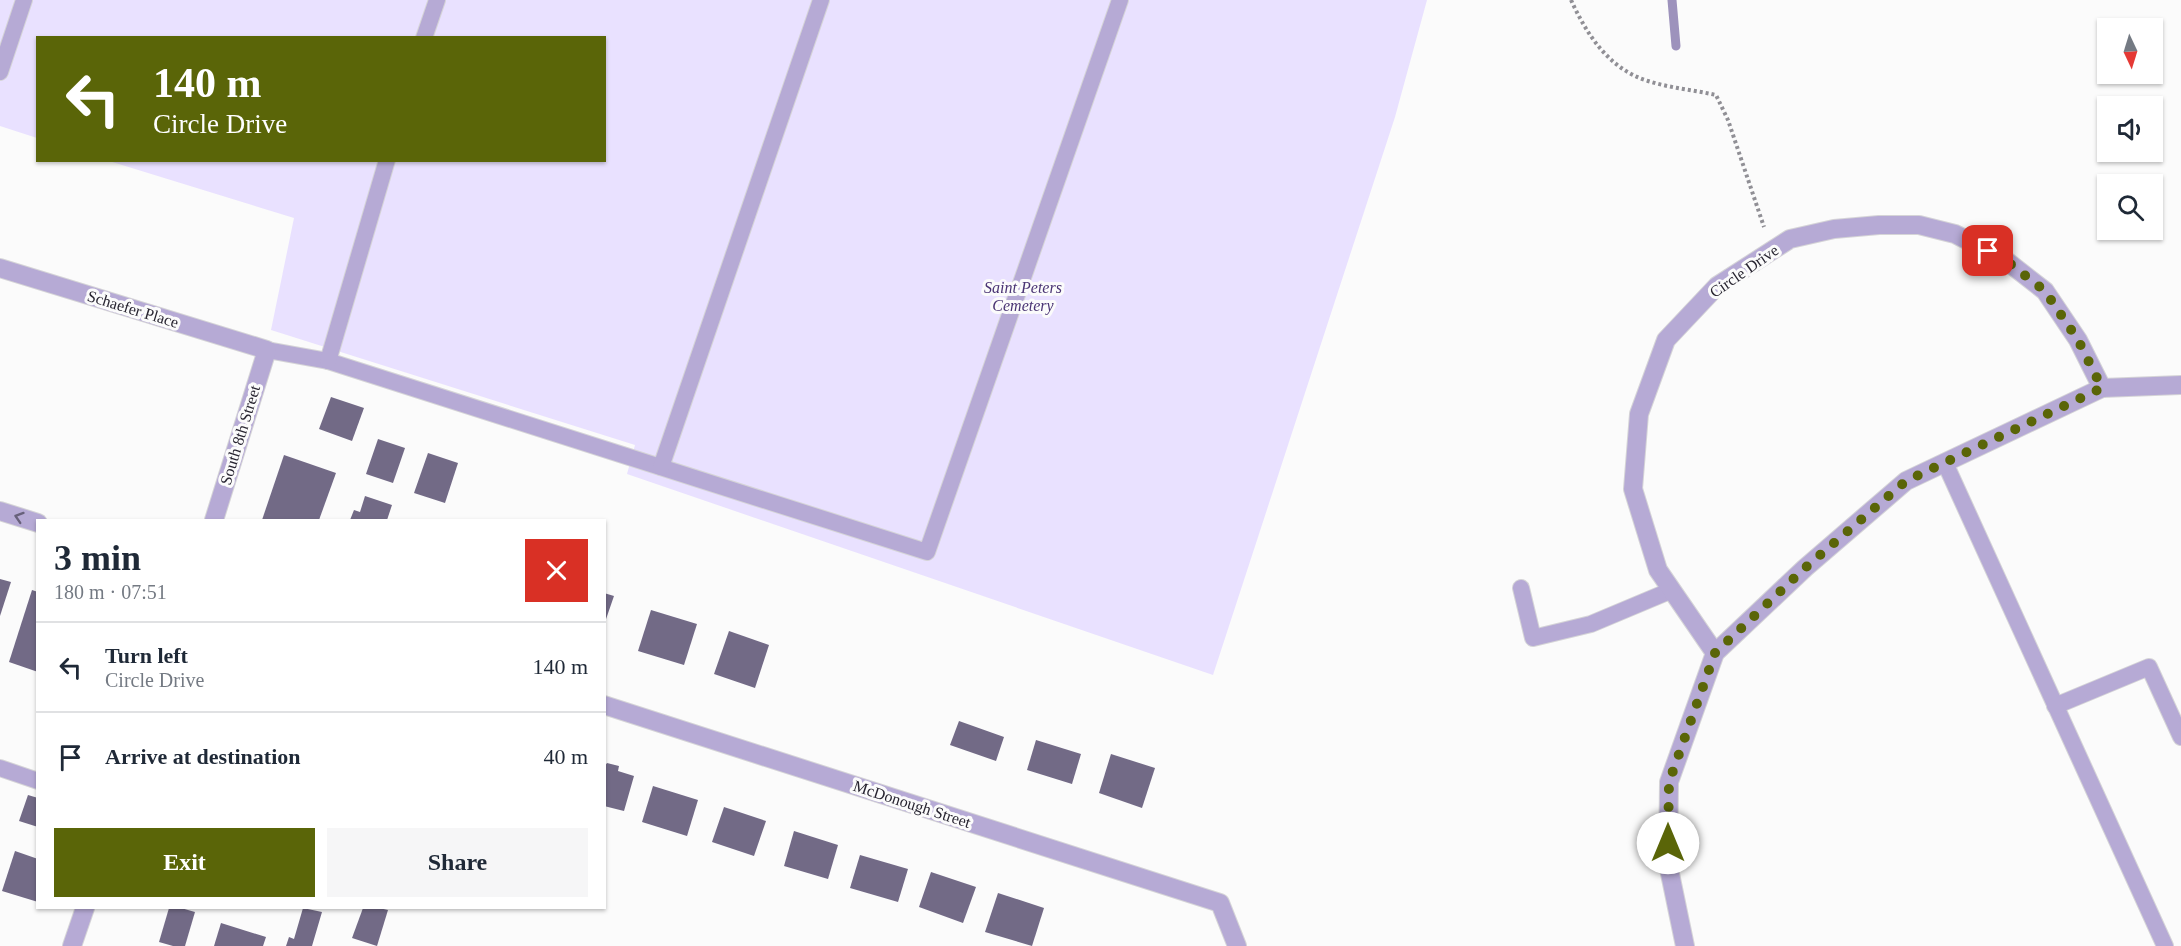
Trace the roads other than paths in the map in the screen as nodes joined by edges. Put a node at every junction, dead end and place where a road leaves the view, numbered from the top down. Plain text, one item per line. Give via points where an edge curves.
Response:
1 (24, 0) edge
2 (437, 0) edge
3 (821, 0) edge
4 (1120, 0) edge
5 (425, 36) edge
6 (0, 72) edge
7 (386, 162) edge
8 (0, 268) edge
9 (267, 351) junction
10 (328, 361) junction
11 (2181, 385) edge
12 (2102, 388) junction
13 (1945, 463) junction
14 (660, 466) junction
15 (0, 511) edge
16 (214, 519) edge
17 (36, 522) edge
18 (1521, 588) dead end
19 (1672, 590) junction
20 (1715, 653) junction
21 (606, 706) edge
22 (2055, 706) junction
23 (2181, 737) edge
24 (0, 768) edge
25 (36, 779) edge
26 (85, 909) edge
27 (72, 946) edge
28 (1237, 946) edge
29 (1685, 946) edge
30 (2165, 946) edge

1 - 6 lane
2 - 5 lane
3 - 14 lane
4 - 14 lane via 927,552
7 - 10 lane
8 - 9 street, Schaefer Place
9 - 10 lane
9 - 16 street, South 8th Street
10 - 14 lane
11 - 12 street
12 - 13 street
12 - 19 street, Circle Drive via 2078,340 2045,291 2004,259 1955,234 1919,225 1879,225 1834,229 1790,239 1717,286 1666,340 1639,414 1633,489 1658,570
13 - 20 street via 1906,481
13 - 22 lane
17 -> 15 street
18 - 19 lane via 1533,638 1591,624
19 - 20 street, Circle Drive
20 - 29 street via 1669,782 1668,864
21 - 28 street, McDonough Street via 1220,903
22 - 23 lane via 2150,667
22 - 30 lane
24 - 25 lane
26 - 27 street

